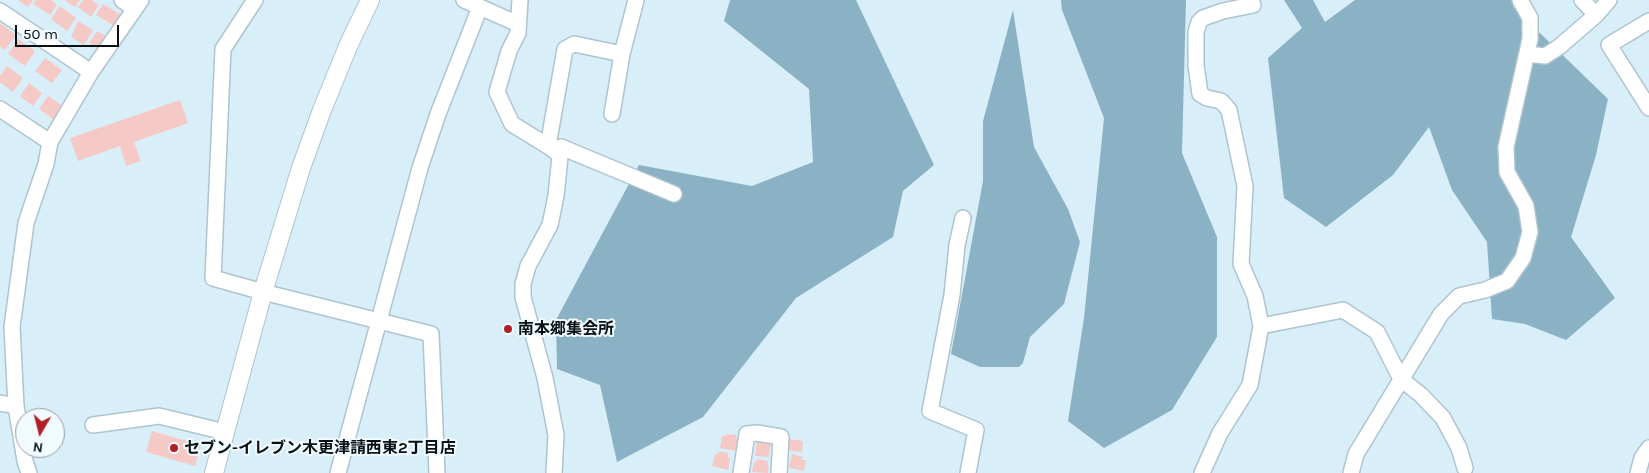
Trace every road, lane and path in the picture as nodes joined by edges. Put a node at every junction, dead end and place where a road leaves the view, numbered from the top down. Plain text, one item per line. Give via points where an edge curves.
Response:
1 (122, 0) edge
2 (255, 0) edge
3 (370, 0) edge
4 (464, 0) edge
5 (520, 0) edge
6 (636, 0) edge
7 (1520, 0) edge
8 (1582, 0) edge
9 (1609, 0) edge
10 (138, 4) edge
11 (1254, 5) dead end
12 (480, 7) junction
13 (0, 11) edge
14 (1596, 15) junction
15 (1649, 21) edge
16 (518, 24) junction
17 (622, 54) junction
18 (1527, 54) junction
19 (91, 72) junction
20 (1648, 104) edge
21 (0, 109) edge
22 (612, 114) dead end
23 (50, 142) junction
24 (555, 146) junction
25 (674, 194) dead end
26 (963, 218) dead end
27 (263, 292) junction
28 (379, 321) junction
29 (1261, 326) junction
30 (1401, 379) junction
31 (0, 403) edge
32 (16, 406) junction
33 (92, 424) dead end
34 (225, 432) junction
35 (1649, 448) edge
36 (1469, 471) edge
37 (29, 473) edge
38 (214, 473) edge
39 (338, 473) edge
40 (437, 473) edge
41 (554, 473) edge
42 (741, 473) edge
43 (779, 473) edge
44 (968, 473) edge
45 (1202, 473) edge
46 (1351, 473) edge
47 (1638, 473) edge

1 - 10 street
2 - 27 street via 223,49 213,278
3 - 27 street via 322,110
4 - 12 street
5 - 16 street
6 - 17 street
7 - 18 street via 1530,18
8 - 14 street
9 - 14 street
10 - 19 street
11 - 29 street via 1224,11 1199,22 1196,65 1200,94 1221,101 1229,110 1245,186 1241,264 1255,296
12 - 16 street
12 - 28 street via 420,168
13 - 19 street
14 - 18 street via 1545,56
15 - 20 street via 1609,44
16 - 24 street via 518,33 497,92 512,124
17 - 22 street
17 - 24 street via 574,44 566,49
18 - 30 street via 1506,147 1507,172 1526,206 1530,232 1523,258 1507,281 1459,296 1441,314
19 - 23 street
21 - 23 street
23 - 32 street via 26,223 12,327
24 - 25 street
24 - 41 street via 556,196 550,225 528,266 523,298 545,378 556,435
26 - 44 street via 930,411 976,430
27 - 28 street
27 - 34 street
28 - 39 street
28 - 40 street via 431,334
29 - 30 street via 1343,310 1378,332
29 - 45 street via 1250,385 1220,433
30 - 36 street via 1443,418
30 - 46 street via 1356,454
31 - 32 street
32 - 37 street
33 - 34 street via 159,416
34 - 38 street
35 - 47 street
42 - 43 street via 747,434 757,433 781,437

